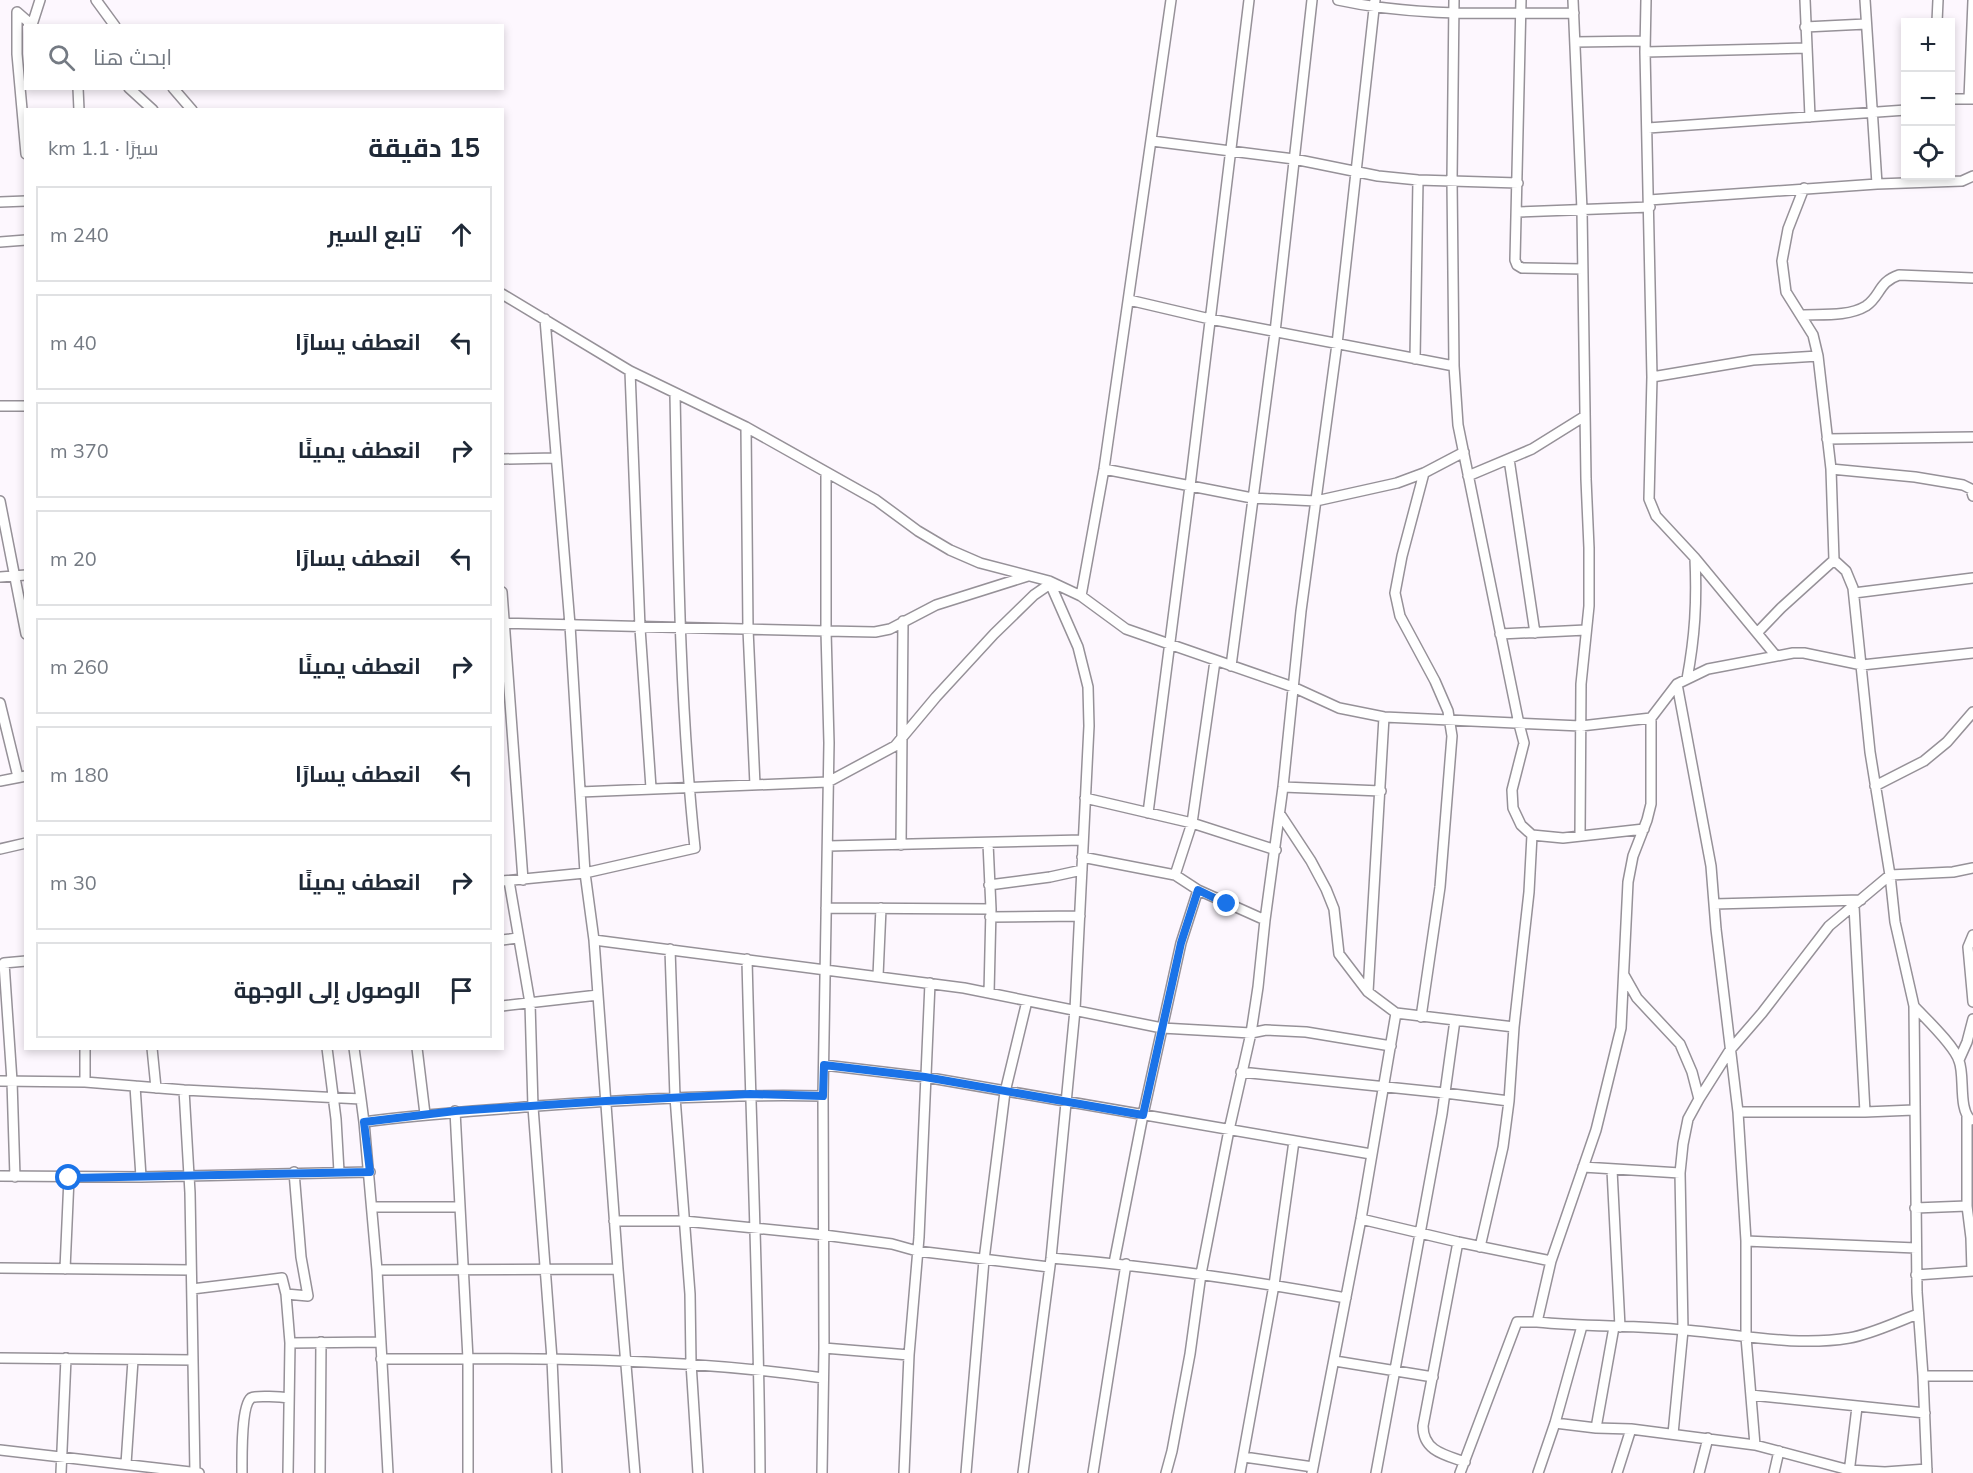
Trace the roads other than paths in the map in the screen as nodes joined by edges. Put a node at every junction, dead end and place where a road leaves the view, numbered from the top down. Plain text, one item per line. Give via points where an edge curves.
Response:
1 (40, 0) edge
2 (96, 0) edge
3 (1171, 0) edge
4 (1248, 0) edge
5 (1312, 0) edge
6 (1338, 0) edge
7 (1454, 0) edge
8 (1521, 0) edge
9 (1573, 0) edge
10 (1646, 0) edge
11 (1805, 0) edge
12 (1865, 0) edge
13 (1938, 0) edge
14 (1973, 1) edge
15 (1375, 4) edge
16 (1455, 13) junction
17 (1521, 13) junction
18 (1574, 13) junction
19 (1938, 18) edge
20 (32, 24) edge
21 (33, 24) edge
22 (114, 24) edge
23 (1866, 24) junction
24 (1805, 27) junction
25 (1645, 41) junction
26 (1575, 42) junction
27 (1806, 48) junction
28 (1645, 52) junction
29 (78, 90) edge
30 (131, 90) edge
31 (175, 90) edge
32 (1955, 99) edge
33 (1971, 99) edge
34 (79, 108) edge
35 (151, 108) edge
36 (190, 108) edge
37 (1901, 110) edge
38 (1873, 113) junction
39 (1810, 117) junction
40 (1648, 128) junction
41 (24, 132) edge
42 (1152, 141) junction
43 (1231, 151) junction
44 (1294, 159) junction
45 (1355, 172) junction
46 (1973, 176) edge
47 (1418, 180) junction
48 (1452, 180) junction
49 (1923, 180) edge
50 (1948, 180) edge
51 (1518, 183) junction
52 (1877, 184) junction
53 (1804, 188) junction
54 (24, 201) edge
55 (0, 202) edge
56 (1649, 203) junction
57 (1582, 210) junction
58 (1518, 212) junction
59 (24, 240) edge
60 (0, 242) edge
61 (1583, 269) junction
62 (1973, 278) edge
63 (504, 295) edge
64 (1129, 300) junction
65 (1801, 315) junction
66 (544, 319) junction
67 (1210, 319) junction
68 (1275, 332) junction
69 (1337, 344) junction
70 (1818, 356) junction
71 (1415, 359) junction
72 (1454, 366) junction
73 (630, 370) junction
74 (1652, 377) junction
75 (675, 394) junction
76 (0, 406) edge
77 (24, 406) edge
78 (1585, 416) junction
79 (746, 427) junction
80 (1973, 437) edge
81 (1827, 439) junction
82 (1464, 452) junction
83 (556, 458) junction
84 (504, 459) edge
85 (1509, 459) junction
86 (1104, 469) junction
87 (1831, 470) junction
88 (826, 473) junction
89 (1424, 473) junction
90 (1468, 476) junction
91 (1190, 486) junction
92 (1973, 496) edge
93 (1252, 498) junction
94 (0, 501) edge
95 (1316, 501) junction
96 (1695, 558) junction
97 (1834, 560) junction
98 (24, 575) edge
99 (14, 576) junction
100 (1028, 576) junction
101 (0, 577) edge
102 (1973, 578) edge
103 (1050, 583) junction
104 (1854, 593) junction
105 (1081, 596) junction
106 (903, 621) junction
107 (504, 623) edge
108 (24, 624) edge
109 (570, 625) junction
110 (640, 628) junction
111 (679, 628) junction
112 (748, 629) junction
113 (1586, 630) junction
114 (826, 631) junction
115 (1535, 633) junction
116 (1757, 633) junction
117 (1500, 634) junction
118 (504, 636) edge
119 (1170, 645) junction
120 (1973, 653) edge
121 (1776, 656) junction
122 (1215, 661) junction
123 (1862, 665) junction
124 (1231, 666) junction
125 (1688, 679) junction
126 (1677, 684) junction
127 (1293, 687) junction
128 (0, 703) edge
129 (1973, 712) edge
130 (1384, 717) junction
131 (1652, 718) junction
132 (1450, 722) junction
133 (1519, 724) junction
134 (1581, 726) junction
135 (903, 739) junction
136 (22, 777) edge
137 (0, 781) edge
138 (828, 782) junction
139 (755, 785) junction
140 (1875, 786) junction
141 (688, 787) junction
142 (1283, 787) junction
143 (651, 788) junction
144 (1381, 791) junction
145 (580, 792) junction
146 (1084, 798) junction
147 (1148, 813) junction
148 (1280, 814) junction
149 (1192, 823) junction
150 (1644, 829) junction
151 (1532, 836) junction
152 (1580, 836) junction
153 (1083, 840) junction
154 (24, 843) edge
155 (988, 843) junction
156 (901, 844) junction
157 (828, 846) junction
158 (0, 849) edge
159 (1276, 850) junction
160 (1082, 857) junction
161 (1973, 868) edge
162 (1082, 870) junction
163 (585, 873) junction
164 (1175, 875) junction
165 (1890, 875) junction
166 (523, 880) junction
167 (506, 881) edge
168 (989, 885) junction
169 (1198, 890) junction
170 (1858, 903) junction
171 (1714, 904) junction
172 (826, 908) junction
173 (881, 908) junction
174 (990, 913) junction
175 (1080, 916) junction
176 (1265, 920) junction
177 (1973, 935) edge
178 (517, 938) junction
179 (504, 940) edge
180 (594, 940) junction
181 (670, 949) junction
182 (747, 959) junction
183 (24, 961) edge
184 (825, 969) junction
185 (1624, 974) junction
186 (878, 976) junction
187 (930, 983) junction
188 (1368, 992) junction
189 (989, 993) junction
190 (598, 995) junction
191 (1028, 1001) junction
192 (1973, 1002) edge
193 (530, 1003) junction
194 (504, 1006) edge
195 (1914, 1006) junction
196 (1075, 1010) junction
197 (1396, 1013) junction
198 (1421, 1017) junction
199 (1973, 1019) edge
200 (1455, 1020) junction
201 (1514, 1027) junction
202 (1162, 1028) junction
203 (1251, 1033) junction
204 (1391, 1046) junction
205 (85, 1050) edge
206 (153, 1050) edge
207 (327, 1050) edge
208 (354, 1050) edge
209 (417, 1050) edge
210 (1730, 1050) junction
211 (1959, 1060) junction
212 (824, 1065) junction
213 (1241, 1072) junction
214 (925, 1077) junction
215 (0, 1081) edge
216 (12, 1081) junction
217 (85, 1082) junction
218 (135, 1086) junction
219 (1383, 1087) junction
220 (156, 1088) junction
221 (184, 1090) junction
222 (1005, 1092) junction
223 (1445, 1093) junction
224 (750, 1094) junction
225 (823, 1096) junction
226 (333, 1097) junction
227 (675, 1097) junction
228 (361, 1099) junction
229 (1699, 1099) junction
230 (606, 1101) junction
231 (1509, 1101) junction
232 (1065, 1102) junction
233 (534, 1107) junction
234 (1914, 1110) junction
235 (455, 1111) junction
236 (1738, 1112) junction
237 (1865, 1112) junction
238 (425, 1114) junction
239 (1143, 1115) junction
240 (1970, 1119) edge
241 (364, 1122) junction
242 (1229, 1130) junction
243 (1294, 1141) junction
244 (1371, 1154) junction
245 (1583, 1167) junction
246 (1612, 1170) junction
247 (294, 1172) junction
248 (339, 1172) junction
249 (370, 1172) junction
250 (1680, 1173) junction
251 (0, 1176) edge
252 (189, 1176) junction
253 (15, 1177) junction
254 (141, 1177) junction
255 (69, 1178) junction
256 (1967, 1206) junction
257 (373, 1207) junction
258 (459, 1207) junction
259 (1915, 1208) junction
260 (1361, 1219) junction
261 (614, 1221) junction
262 (684, 1221) junction
263 (756, 1230) junction
264 (824, 1234) junction
265 (1421, 1234) junction
266 (1746, 1241) junction
267 (1458, 1242) junction
268 (1480, 1247) junction
269 (1916, 1248) junction
270 (917, 1251) junction
271 (984, 1260) junction
272 (1551, 1261) junction
273 (1050, 1262) junction
274 (1114, 1263) junction
275 (1126, 1264) junction
276 (0, 1268) edge
277 (65, 1269) junction
278 (545, 1269) junction
279 (618, 1269) junction
280 (191, 1270) junction
281 (377, 1270) junction
282 (465, 1271) junction
283 (1972, 1271) edge
284 (1201, 1274) junction
285 (1916, 1275) junction
286 (1274, 1285) junction
287 (192, 1289) junction
288 (286, 1294) junction
289 (1346, 1298) junction
290 (1918, 1314) junction
291 (1537, 1322) junction
292 (1582, 1326) junction
293 (1617, 1327) junction
294 (1683, 1330) junction
295 (1746, 1337) junction
296 (321, 1342) junction
297 (380, 1342) junction
298 (290, 1343) junction
299 (824, 1348) junction
300 (909, 1355) junction
301 (0, 1358) edge
302 (66, 1358) junction
303 (381, 1359) junction
304 (468, 1359) junction
305 (552, 1359) junction
306 (133, 1360) junction
307 (193, 1360) junction
308 (627, 1361) junction
309 (1335, 1361) junction
310 (691, 1364) junction
311 (759, 1369) junction
312 (1395, 1372) junction
313 (1923, 1376) junction
314 (1973, 1376) edge
315 (1433, 1377) junction
316 (823, 1378) junction
317 (1751, 1395) junction
318 (289, 1398) junction
319 (1857, 1407) junction
320 (1925, 1413) junction
321 (1555, 1423) junction
322 (1596, 1428) junction
323 (1631, 1429) junction
324 (1672, 1434) junction
325 (1708, 1438) junction
326 (1755, 1445) junction
327 (0, 1450) edge
328 (1779, 1451) junction
329 (61, 1456) junction
330 (1244, 1457) junction
331 (1465, 1462) junction
332 (133, 1468) edge
333 (1312, 1470) edge
334 (1849, 1471) edge
335 (1927, 1471) edge
336 (61, 1473) edge
337 (197, 1473) edge
338 (242, 1473) edge
339 (288, 1473) edge
340 (320, 1473) edge
341 (388, 1473) edge
342 (468, 1473) edge
343 (557, 1473) edge
344 (635, 1473) edge
345 (698, 1473) edge
346 (760, 1473) edge
347 (822, 1473) edge
348 (904, 1473) edge
349 (966, 1473) edge
350 (1023, 1473) edge
351 (1094, 1473) edge
352 (1166, 1473) edge
353 (1240, 1473) edge
354 (1376, 1473) edge
355 (1460, 1473) edge
356 (1538, 1473) edge
357 (1617, 1473) edge
358 (1699, 1473) edge
359 (1774, 1473) edge

1 - 21 street
2 - 22 street
3 - 42 street
4 - 43 street
5 - 44 street
6 - 15 street
7 - 16 street
8 - 17 street
9 - 18 street
10 - 25 street
11 - 24 street
12 - 23 street
13 - 19 street
14 - 33 street
15 - 16 street
15 - 45 street
16 - 17 street
16 - 48 street
17 - 18 street
17 - 51 street
18 - 26 street
20 - 41 street via 17,12
23 - 24 street
23 - 38 street
24 - 27 street
25 - 26 street
25 - 28 street
26 - 57 street
27 - 28 street
27 - 39 street
28 - 40 street
29 - 34 street
30 - 35 street
31 - 36 street
32 - 33 street
37 - 38 street
38 - 39 street
38 - 52 street
39 - 40 street
40 - 56 street
42 - 43 street
42 - 64 street
43 - 44 street
43 - 67 street
44 - 45 street
44 - 68 street
45 - 47 street
45 - 69 street
46 - 50 street via 1962,181
47 - 48 street
47 - 71 street
48 - 51 street
48 - 72 street
49 - 52 street
51 - 58 street
52 - 53 street
53 - 56 street
53 - 65 street via 1788,229 1782,261 1786,292
54 - 55 street
56 - 57 street
56 - 74 street
57 - 58 street
57 - 61 street
58 - 61 street via 1517,265
59 - 60 street
61 - 78 street
62 - 65 street via 1899,275 1887,279 1867,306 1853,312
63 - 66 street
64 - 67 street
64 - 86 street
65 - 70 street via 1813,335
66 - 73 street
66 - 83 street
67 - 68 street
67 - 91 street
68 - 69 street
68 - 93 street
69 - 71 street
69 - 95 street
70 - 74 street via 1754,360
70 - 81 street
71 - 72 street
72 - 82 street
73 - 75 street
73 - 110 street
74 - 96 street via 1649,499 1656,516
75 - 79 street
75 - 111 street
76 - 77 street
78 - 85 street
78 - 113 street via 1589,548
79 - 88 street
79 - 112 street
80 - 81 street
81 - 87 street
82 - 89 street
82 - 90 street
83 - 84 street
83 - 109 street
85 - 90 street
85 - 115 street
86 - 91 street
86 - 105 street
87 - 92 street via 1963,485 1971,489
87 - 97 street
88 - 100 street via 876,500 950,550
88 - 114 street
89 - 95 street
89 - 132 street via 1395,593 1400,616 1435,681
90 - 117 street
91 - 93 street
91 - 119 street
93 - 95 street
93 - 124 street
94 - 99 street
95 - 127 street
96 - 116 street
96 - 125 street via 1697,605
97 - 104 street via 1846,571
97 - 116 street
98 - 99 street
99 - 101 street
99 - 108 street
100 - 103 street
100 - 106 street via 936,605
102 - 104 street
103 - 105 street
103 - 135 street via 994,634
103 - 146 street via 1078,647 1088,687
104 - 123 street
105 - 119 street via 1126,629
106 - 114 street via 875,632
106 - 135 street
107 - 109 street
109 - 110 street
109 - 145 street
110 - 111 street
110 - 143 street
111 - 112 street
111 - 141 street
112 - 114 street
112 - 139 street
113 - 115 street
113 - 134 street
114 - 138 street
115 - 117 street
116 - 121 street
117 - 133 street
118 - 166 street
119 - 122 street
119 - 147 street
120 - 123 street
121 - 123 street via 1804,652
121 - 125 street via 1708,669
122 - 124 street
122 - 149 street
123 - 140 street
124 - 127 street
125 - 126 street
126 - 131 street
126 - 171 street via 1712,866
127 - 130 street via 1339,708
127 - 142 street
128 - 136 street
129 - 140 street via 1924,761
130 - 132 street
130 - 144 street
131 - 134 street
131 - 150 street via 1651,804
132 - 133 street
132 - 198 street via 1440,887
133 - 134 street
133 - 151 street via 1524,743 1512,790 1513,808
134 - 152 street
135 - 138 street via 883,754
135 - 156 street
136 - 137 street
138 - 139 street
138 - 157 street
139 - 141 street
140 - 165 street
141 - 143 street
141 - 163 street via 694,848
142 - 144 street
142 - 148 street
143 - 145 street
144 - 188 street
145 - 163 street
146 - 147 street
146 - 153 street
147 - 149 street
148 - 159 street
148 - 188 street via 1326,888 1334,909 1339,954
149 - 159 street
149 - 164 street
150 - 152 street
150 - 185 street via 1628,882
151 - 152 street
151 - 201 street
153 - 155 street
153 - 160 street
154 - 158 street
155 - 156 street
155 - 168 street
156 - 157 street
157 - 172 street
159 - 176 street
160 - 162 street
160 - 164 street
161 - 165 street
162 - 168 street
162 - 175 street
163 - 166 street
163 - 180 street
164 - 169 street
165 - 170 street
165 - 195 street via 1895,922
166 - 167 street
167 - 178 street
168 - 174 street
169 - 176 street
169 - 202 street via 1181,943
170 - 171 street
170 - 210 street via 1829,926
170 - 237 street
171 - 210 street
172 - 173 street
172 - 184 street
173 - 174 street
173 - 186 street
174 - 175 street
174 - 189 street
175 - 196 street
176 - 203 street
177 - 192 street via 1968,947
178 - 179 street
178 - 193 street
180 - 181 street
180 - 190 street
181 - 182 street
181 - 227 street
182 - 184 street
182 - 224 street
183 - 216 street via 4,963
184 - 186 street
184 - 212 street
185 - 229 street via 1637,998 1680,1044
185 - 245 street via 1621,1028
186 - 187 street
187 - 189 street
187 - 214 street
188 - 197 street
189 - 191 street
190 - 193 street
190 - 230 street
191 - 196 street
191 - 222 street
193 - 194 street
193 - 233 street
195 - 211 street
195 - 234 street
196 - 202 street
196 - 232 street
197 - 198 street
197 - 204 street
198 - 200 street
199 - 211 street
200 - 201 street
200 - 223 street
201 - 231 street
202 - 203 street
202 - 239 street
203 - 204 street via 1306,1032
203 - 213 street
204 - 219 street
205 - 217 street
206 - 220 street
207 - 226 street
208 - 228 street
209 - 238 street
210 - 229 street
210 - 236 street
211 - 240 street
212 - 214 street
212 - 225 street
213 - 219 street
213 - 242 street
214 - 222 street
214 - 270 street
215 - 216 street
216 - 217 street
216 - 253 street
217 - 218 street
218 - 220 street
218 - 254 street
219 - 223 street
219 - 244 street
220 - 221 street
221 - 226 street
221 - 252 street
222 - 232 street
222 - 271 street
223 - 231 street
223 - 265 street
224 - 225 street
224 - 227 street
224 - 263 street
225 - 264 street
226 - 228 street
226 - 248 street
227 - 230 street
227 - 262 street
228 - 241 street
229 - 250 street via 1688,1119
230 - 233 street
230 - 261 street
231 - 268 street via 1503,1147
232 - 239 street
232 - 273 street
233 - 235 street
233 - 278 street
234 - 237 street
234 - 259 street
235 - 238 street
235 - 258 street
236 - 237 street
236 - 266 street
238 - 241 street
239 - 242 street
239 - 274 street
240 - 256 street
241 - 249 street
242 - 243 street
242 - 284 street
243 - 244 street
243 - 286 street
244 - 260 street
245 - 246 street
245 - 272 street
246 - 250 street
246 - 293 street
247 - 248 street
247 - 252 street
247 - 288 street via 308,1296
248 - 249 street
249 - 257 street
250 - 294 street
251 - 253 street
252 - 254 street
252 - 280 street
253 - 255 street
254 - 255 street
255 - 277 street
256 - 259 street
256 - 283 street
257 - 258 street
257 - 281 street
258 - 282 street
259 - 269 street
260 - 265 street
260 - 289 street
261 - 262 street
261 - 279 street
262 - 263 street
262 - 310 street
263 - 264 street
263 - 311 street
264 - 270 street
264 - 299 street
265 - 267 street
265 - 312 street
266 - 269 street
266 - 295 street
267 - 268 street
267 - 315 street
268 - 272 street
269 - 285 street
270 - 271 street
270 - 300 street
271 - 273 street
271 - 349 street
272 - 291 street
273 - 274 street
273 - 350 street
274 - 275 street
275 - 284 street
275 - 351 street
276 - 277 street
277 - 280 street
278 - 279 street
278 - 282 street
278 - 305 street
279 - 308 street
280 - 287 street
281 - 282 street
281 - 297 street
282 - 304 street
283 - 285 street
284 - 286 street
284 - 352 street via 1190,1354
285 - 290 street
286 - 289 street
286 - 330 street
287 - 288 street via 282,1278
287 - 307 street
288 - 298 street
289 - 309 street
290 - 295 street via 1850,1338
290 - 313 street
291 - 292 street
291 - 331 street via 1517,1322
292 - 293 street
292 - 321 street
293 - 294 street
293 - 322 street
294 - 295 street
294 - 324 street
295 - 317 street
296 - 297 street
296 - 298 street
296 - 340 street
297 - 303 street
298 - 318 street
299 - 300 street
299 - 316 street
300 - 348 street
301 - 302 street
302 - 306 street
302 - 329 street
303 - 304 street
303 - 341 street
304 - 305 street
304 - 342 street
305 - 308 street
305 - 343 street
306 - 307 street
306 - 332 street
307 - 337 street
308 - 310 street
308 - 344 street
309 - 312 street
309 - 333 street
310 - 311 street
310 - 345 street
311 - 316 street
311 - 346 street
312 - 315 street
312 - 354 street
313 - 314 street
313 - 320 street
315 - 331 street via 1423,1436 1427,1444 1444,1455
316 - 347 street
317 - 319 street
317 - 326 street
318 - 338 street via 255,1397 249,1401
318 - 339 street
319 - 320 street
319 - 334 street
320 - 335 street
321 - 322 street
321 - 356 street
322 - 323 street
323 - 324 street
323 - 357 street
324 - 325 street
325 - 326 street
325 - 358 street
326 - 328 street
327 - 329 street
328 - 334 street
328 - 359 street
329 - 332 street
329 - 336 street
330 - 333 street
330 - 353 street
331 - 355 street
332 - 337 street
334 - 335 street

